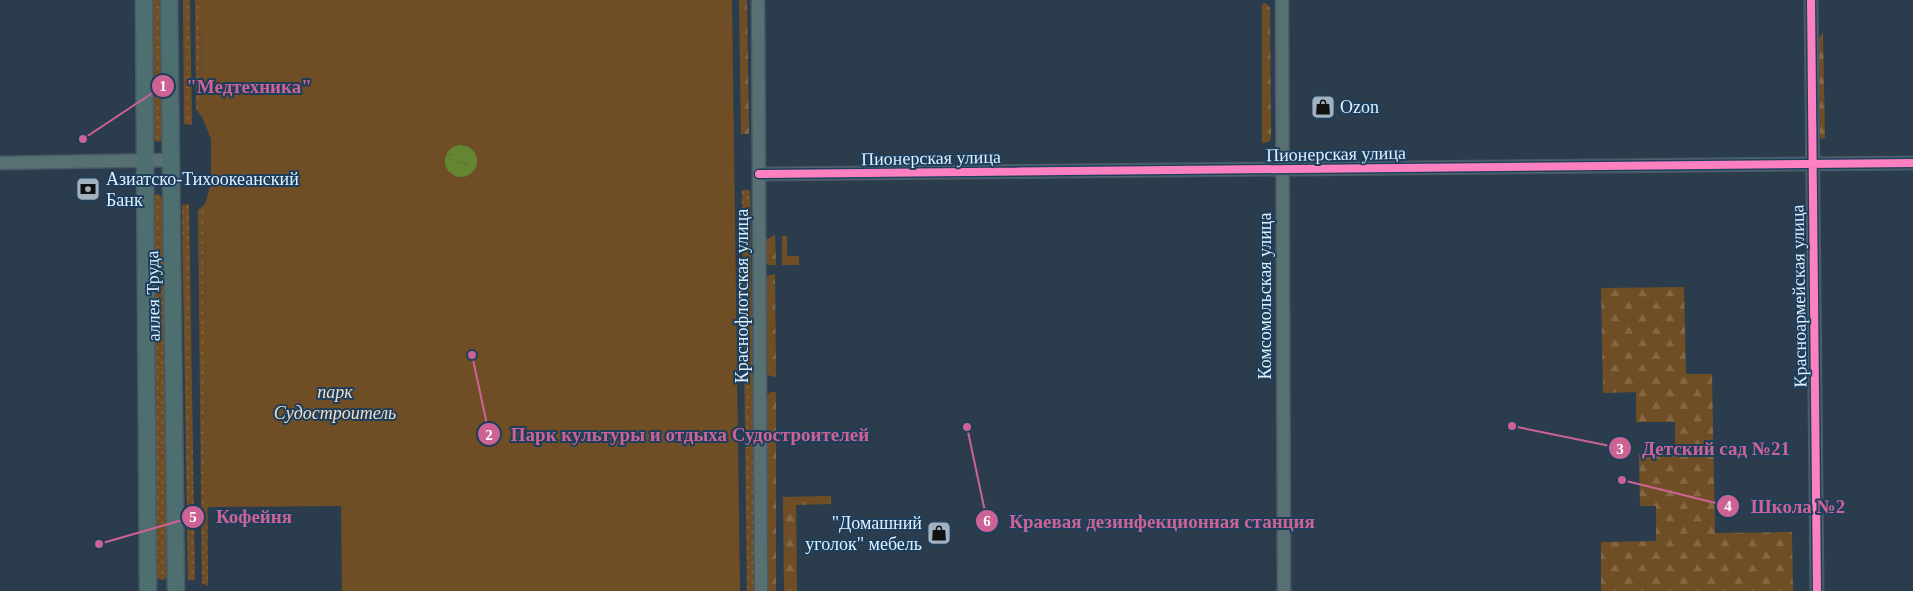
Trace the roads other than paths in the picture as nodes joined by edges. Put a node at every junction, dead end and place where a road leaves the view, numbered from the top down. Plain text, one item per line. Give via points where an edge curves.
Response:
1 (144, 0) edge
2 (169, 0) edge
3 (758, 0) edge
4 (1282, 0) edge
5 (1811, 0) edge
6 (171, 160) junction
7 (145, 161) junction
8 (0, 163) edge
9 (1913, 163) edge
10 (1813, 164) junction
11 (1282, 169) junction
12 (759, 174) junction
13 (148, 591) edge
14 (176, 591) edge
15 (761, 591) edge
16 (1284, 591) edge
17 (1817, 591) edge

1 - 7 main road, аллея Труда
2 - 6 main road, аллея Труда
3 - 12 street, Краснофлотская улица
4 - 11 street, Комсомольская улица
5 - 10 street, Красноармейская улица
6 - 7 street
6 - 14 main road, аллея Труда
7 - 8 street
7 - 13 main road, аллея Труда
9 - 10 street, Пионерская улица
10 - 11 street, Пионерская улица
10 - 17 street, Красноармейская улица
11 - 12 street, Пионерская улица
11 - 16 street, Комсомольская улица
12 - 15 street, Краснофлотская улица

